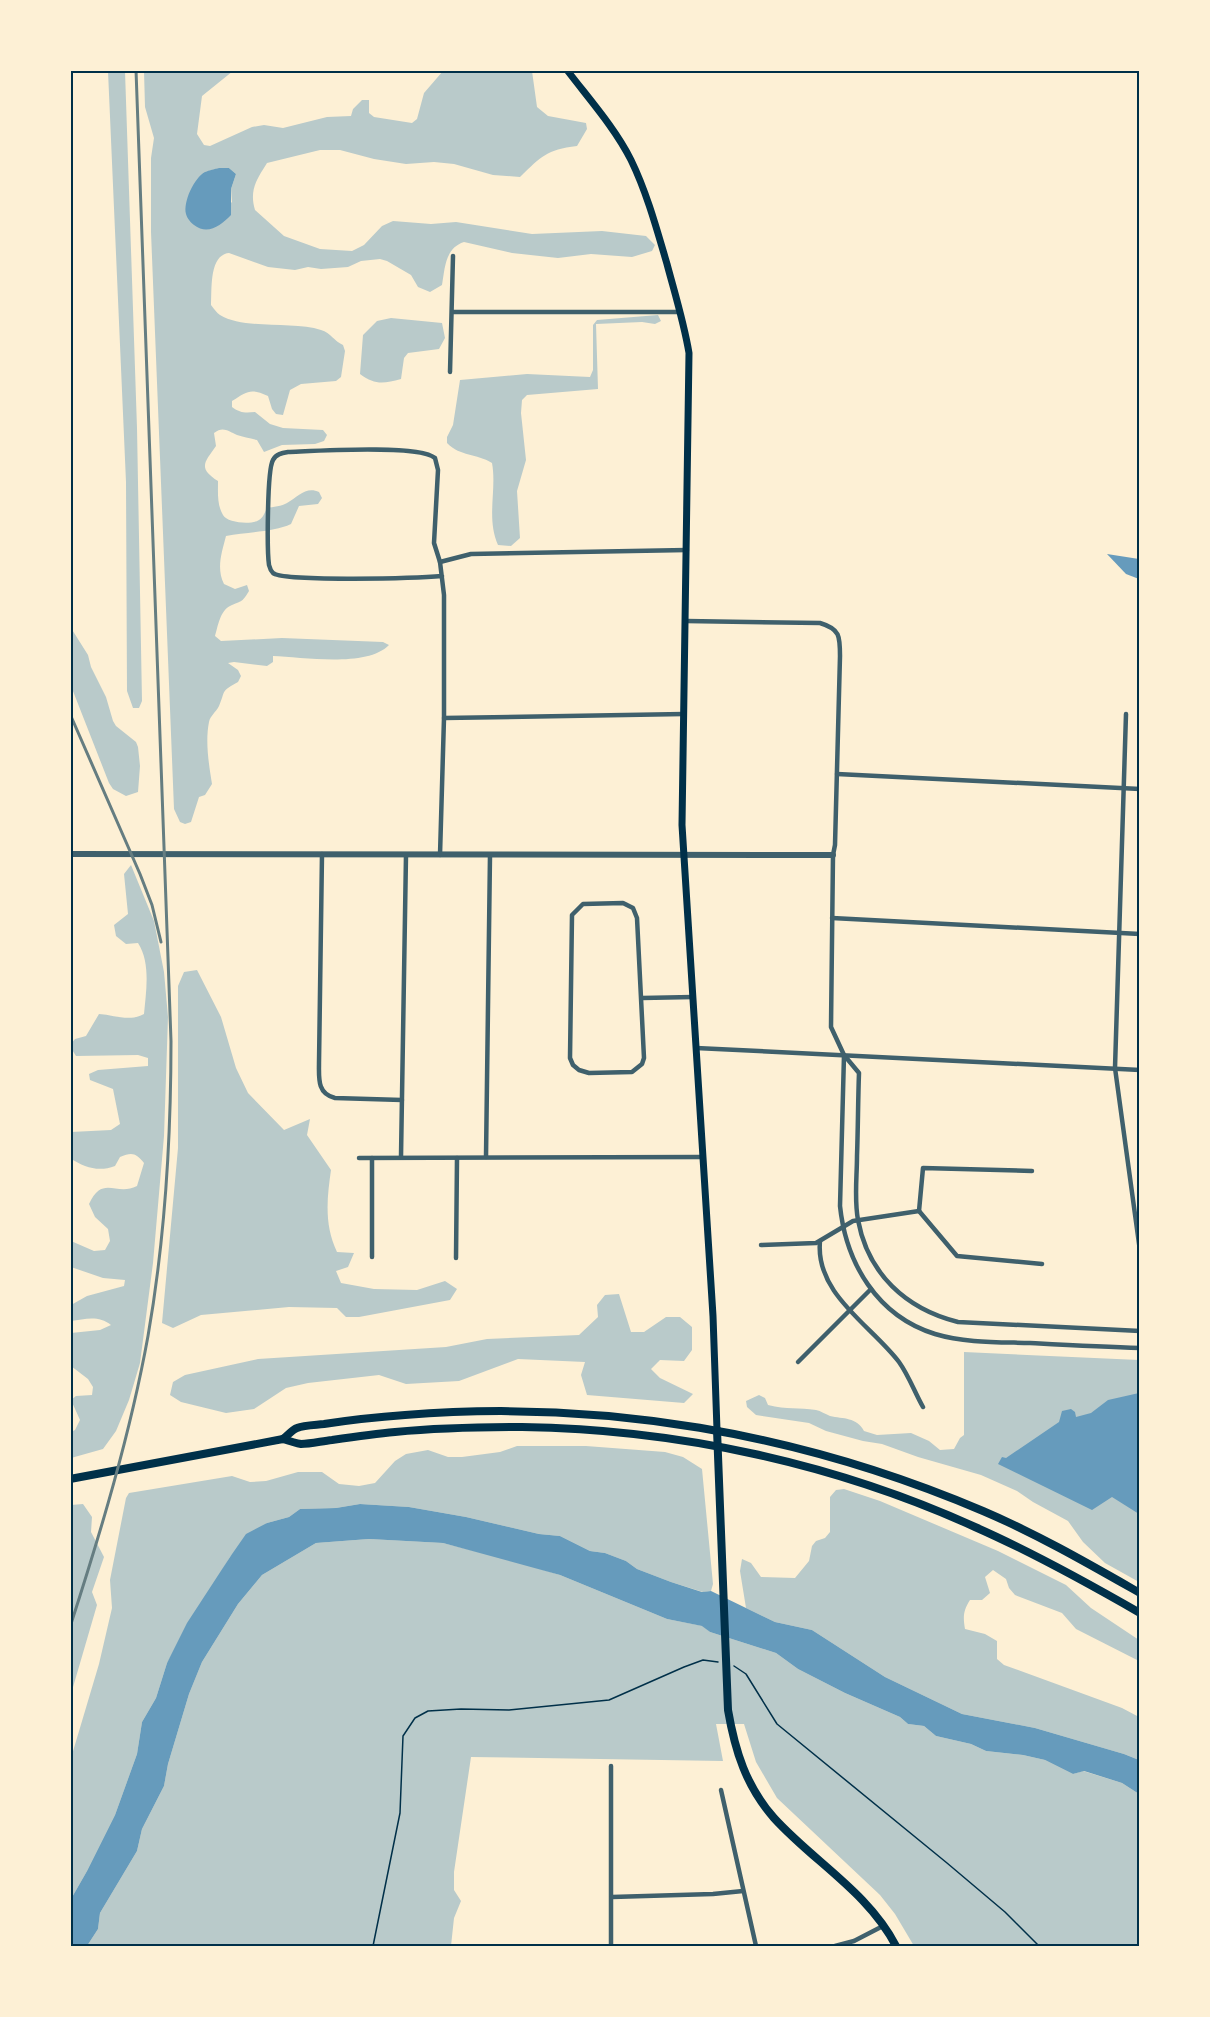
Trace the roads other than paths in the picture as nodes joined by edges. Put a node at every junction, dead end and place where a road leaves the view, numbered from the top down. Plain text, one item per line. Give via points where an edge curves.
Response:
1 (567, 70) edge
2 (453, 256) dead end
3 (453, 312) junction
4 (680, 312) junction
5 (450, 372) dead end
6 (687, 550) junction
7 (440, 562) junction
8 (442, 576) junction
9 (686, 621) junction
10 (684, 714) junction
11 (1126, 714) dead end
12 (444, 718) junction
13 (837, 774) junction
14 (1123, 788) junction
15 (1140, 789) edge
16 (70, 854) edge
17 (322, 854) junction
18 (684, 854) junction
19 (406, 855) junction
20 (440, 855) junction
21 (490, 855) junction
22 (833, 855) junction
23 (832, 918) junction
24 (1118, 933) junction
25 (1140, 934) edge
26 (693, 997) junction
27 (642, 998) junction
28 (696, 1048) junction
29 (844, 1055) junction
30 (1115, 1068) junction
31 (1140, 1070) edge
32 (402, 1100) junction
33 (401, 1157) junction
34 (486, 1157) junction
35 (703, 1157) junction
36 (359, 1158) dead end
37 (372, 1158) junction
38 (457, 1158) junction
39 (1032, 1171) dead end
40 (1133, 1202) junction
41 (1140, 1202) edge
42 (919, 1211) junction
43 (858, 1220) junction
44 (843, 1227) junction
45 (820, 1241) junction
46 (761, 1245) dead end
47 (1140, 1251) edge
48 (372, 1257) dead end
49 (456, 1258) dead end
50 (1042, 1264) dead end
51 (871, 1289) junction
52 (849, 1310) junction
53 (1140, 1331) edge
54 (1140, 1348) edge
55 (798, 1362) dead end
56 (923, 1407) dead end
57 (717, 1430) junction
58 (283, 1440) junction
59 (718, 1447) junction
60 (70, 1479) edge
61 (1140, 1593) edge
62 (1140, 1613) edge
63 (611, 1766) dead end
64 (721, 1790) dead end
65 (743, 1891) junction
66 (612, 1897) junction
67 (884, 1926) junction
68 (611, 1947) edge
69 (756, 1947) edge
70 (834, 1947) edge
71 (896, 1947) edge

1 - 4 main road via 631,160 660,240
2 - 3 street
3 - 4 street
3 - 5 street
4 - 6 main road via 690,371
6 - 7 street via 471,554
6 - 9 main road
7 - 8 street
7 - 8 street via 434,543 438,470 435,458 427,452 288,452 277,455 271,464 269,566 276,575
8 - 12 street
9 - 10 main road
9 - 13 street via 831,626 838,634 840,656
10 - 12 street
10 - 18 main road
11 - 14 street
12 - 20 street
13 - 14 street
13 - 22 street
14 - 15 street
14 - 24 street
16 - 17 street
17 - 19 street
17 - 32 street via 320,1084 326,1095 335,1098
18 - 21 street
18 - 22 street
18 - 26 main road
19 - 20 street
19 - 32 street
20 - 21 street
21 - 34 street
22 - 23 street
23 - 24 street
23 - 29 street via 831,1027
24 - 25 street
24 - 30 street
26 - 27 street
26 - 28 main road
27 - 27 street via 634,911 629,904 622,903 580,905 572,918 573,1065 588,1073 638,1069 644,1058
28 - 29 street
28 - 35 main road
29 - 30 street
29 - 43 street via 859,1073
29 - 44 street via 840,1206
30 - 31 street
30 - 40 street
32 - 33 street
33 - 37 street
33 - 38 street
34 - 35 street
34 - 38 street
35 - 57 main road
36 - 37 street
37 - 48 street
38 - 49 street
39 - 42 street via 923,1168
40 - 41 street
40 - 47 street
42 - 43 street
42 - 50 street via 957,1256
43 - 44 street
43 - 53 street via 870,1258 884,1278 915,1306 940,1317 975,1324
44 - 45 street
44 - 51 street via 855,1266
45 - 46 street
45 - 52 street via 824,1273
51 - 52 street
51 - 54 street via 907,1320 955,1338
52 - 55 street
52 - 56 street via 899,1363
57 - 58 main road via 596,1414 482,1411 386,1416 296,1428
57 - 59 main road
57 - 61 main road via 799,1448 919,1485 1033,1534
58 - 59 main road via 302,1444 447,1428 521,1427 631,1434
58 - 60 main road
59 - 62 main road via 839,1477 934,1509 1021,1548
59 - 67 main road via 728,1710 736,1751 748,1780 774,1817 862,1899
63 - 66 street
64 - 65 street
65 - 66 street
65 - 69 street
66 - 68 street
67 - 70 street
67 - 71 main road

